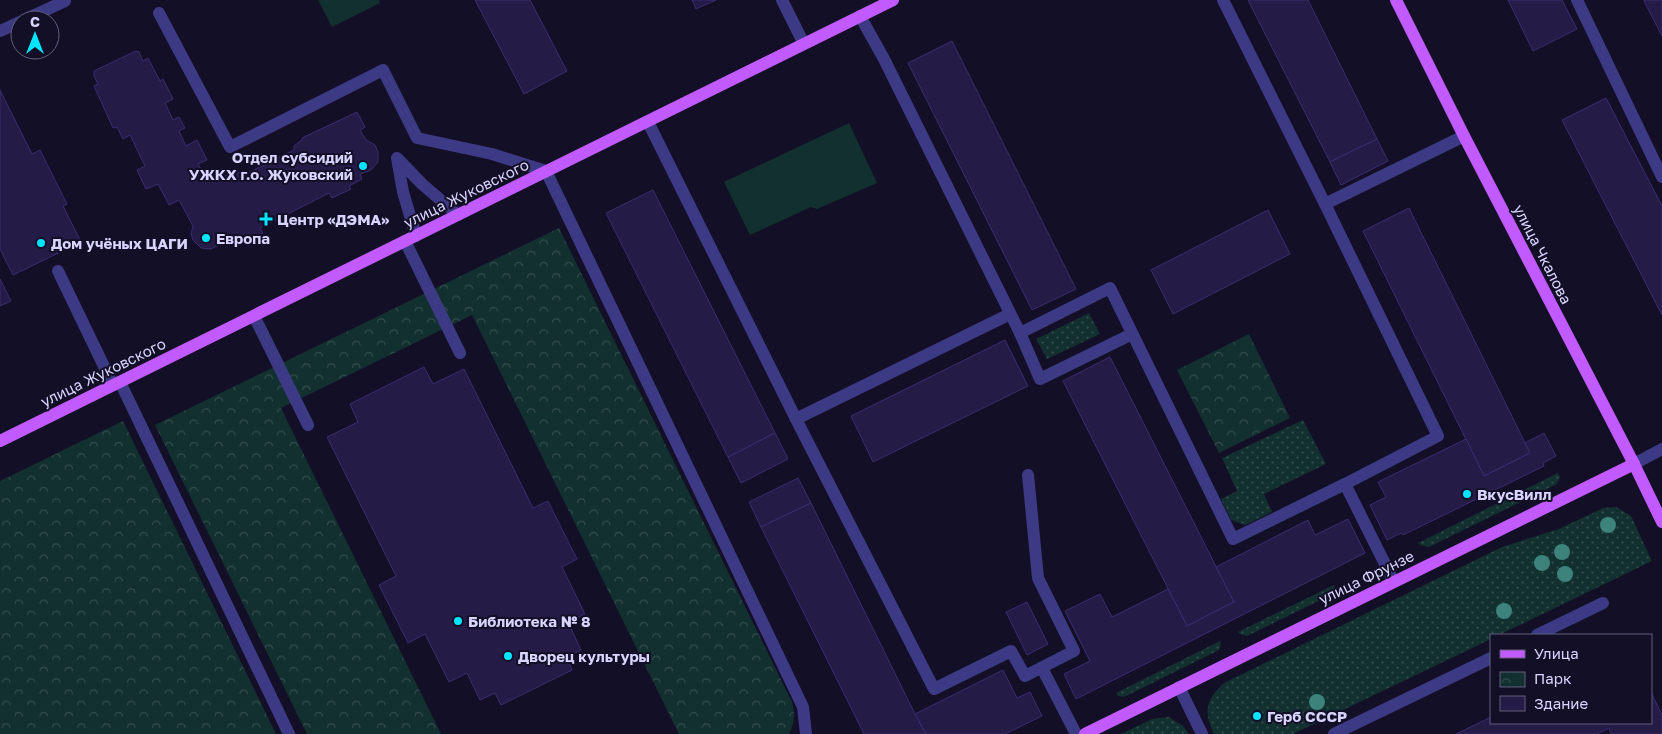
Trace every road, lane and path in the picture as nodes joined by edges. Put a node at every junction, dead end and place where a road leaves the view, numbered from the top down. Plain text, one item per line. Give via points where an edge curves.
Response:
1 (782, 0) edge
2 (894, 0) edge
3 (1222, 0) edge
4 (1396, 0) edge
5 (1577, 0) edge
6 (66, 1) dead end
7 (46, 10) edge
8 (159, 13) dead end
9 (860, 16) junction
10 (804, 44) junction
11 (648, 122) junction
12 (1464, 136) junction
13 (546, 171) junction
14 (1662, 177) edge
15 (1325, 204) junction
16 (458, 215) junction
17 (411, 238) junction
18 (58, 271) dead end
19 (1010, 314) junction
20 (254, 316) junction
21 (1020, 332) junction
22 (1132, 334) junction
23 (460, 352) dead end
24 (116, 384) junction
25 (796, 419) junction
26 (308, 425) dead end
27 (0, 441) edge
28 (1662, 449) edge
29 (1634, 464) junction
30 (1028, 475) dead end
31 (1345, 484) junction
32 (1662, 522) edge
33 (1394, 582) junction
34 (1603, 602) dead end
35 (1539, 634) edge
36 (1490, 658) edge
37 (1042, 668) junction
38 (1180, 687) junction
39 (289, 734) edge
40 (806, 734) edge
41 (1076, 734) edge
42 (1085, 734) edge
43 (1202, 734) edge
44 (1334, 734) edge

1 - 10 street
2 - 9 main road, улица Жуковского
3 - 15 street
4 - 12 main road, улица Чкалова
5 - 14 street
6 - 7 street
8 - 13 street via 230,146 383,70 417,138 492,154
9 - 10 main road, улица Жуковского
9 - 19 street
10 - 11 main road, улица Жуковского
11 - 13 main road, улица Жуковского
11 - 25 street
12 - 15 street
12 - 29 main road, улица Чкалова
13 - 16 main road, улица Жуковского
13 - 40 street via 803,707
15 - 31 street via 1438,436
16 - 17 main road, улица Жуковского
16 - 17 street via 397,158
17 - 20 main road, улица Жуковского
17 - 23 street
18 - 24 street
19 - 21 street
19 - 25 street
20 - 24 main road, улица Жуковского
20 - 26 street
21 - 22 street via 1110,288
21 - 22 street via 1040,379
22 - 31 street via 1233,539
24 - 27 main road, улица Жуковского
24 - 39 street
25 - 37 street via 934,689 1011,651 1025,676
28 - 29 street, улица Фрунзе
29 - 32 main road, улица Чкалова
29 - 33 main road, улица Фрунзе
30 - 37 street via 1038,578 1074,651
31 - 33 street
33 - 38 main road, улица Фрунзе
34 - 35 street
36 - 44 street
37 - 41 street
38 - 42 main road, улица Фрунзе
38 - 43 street

